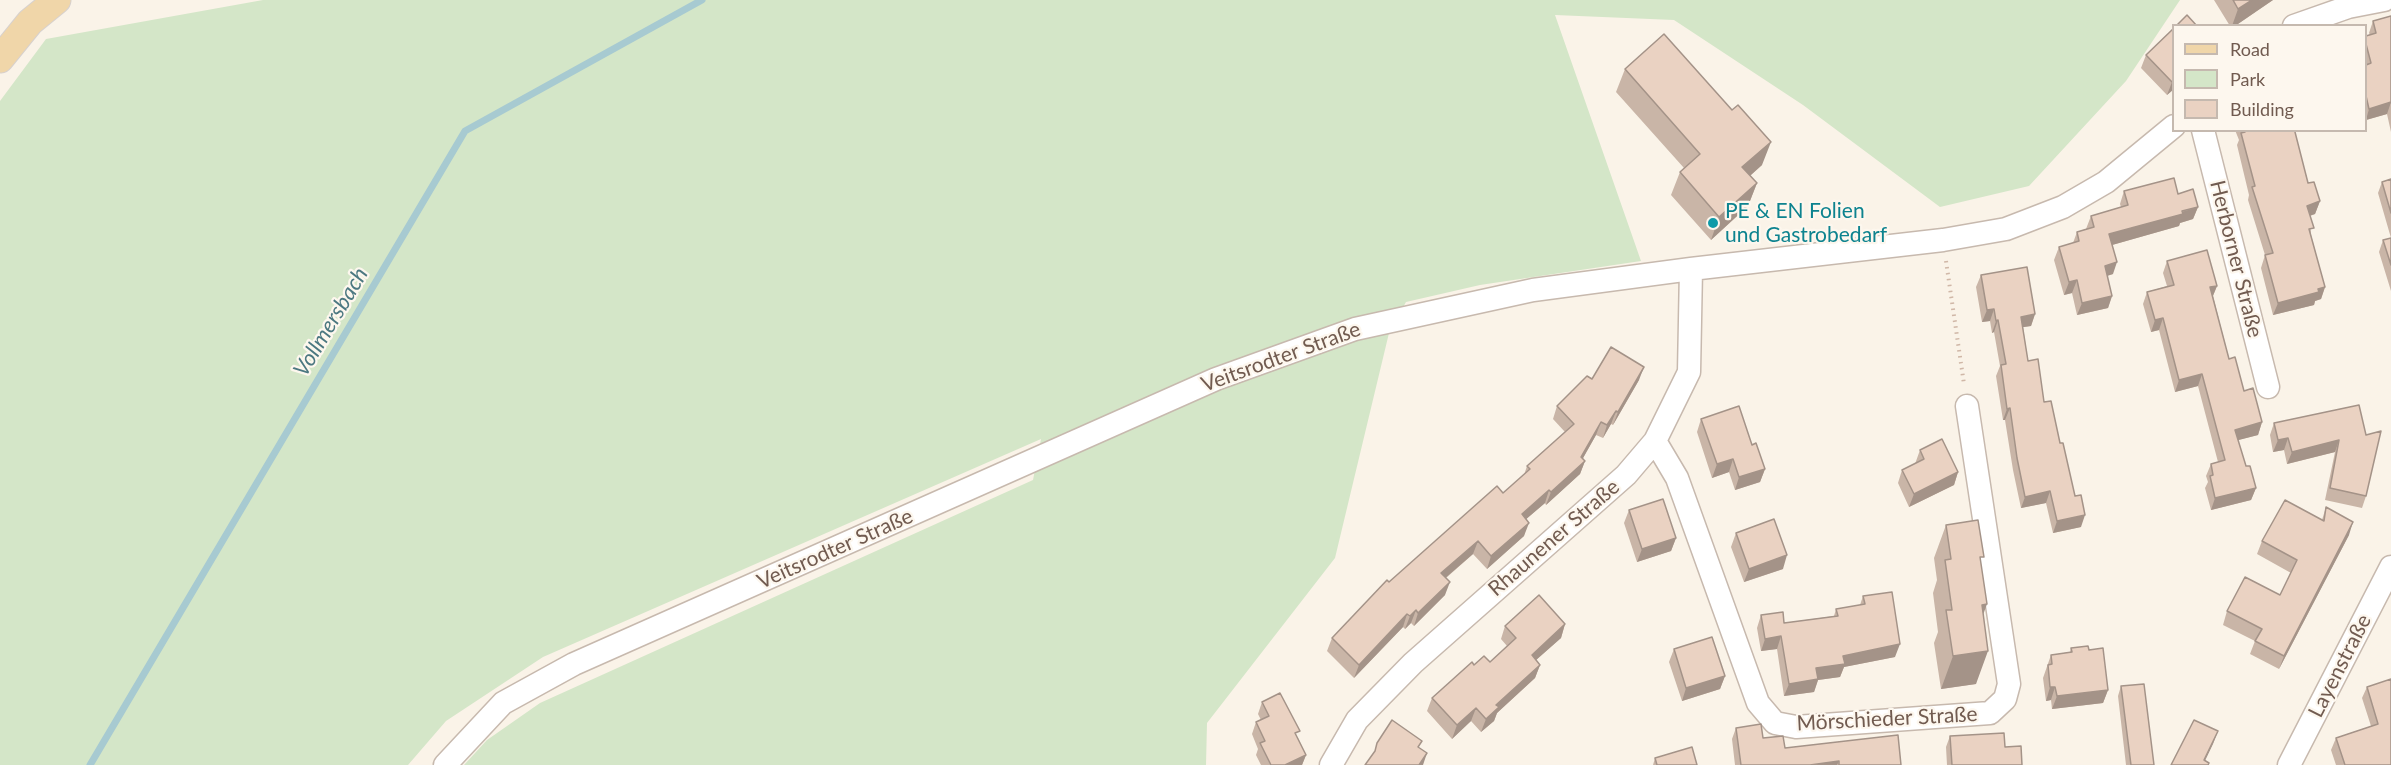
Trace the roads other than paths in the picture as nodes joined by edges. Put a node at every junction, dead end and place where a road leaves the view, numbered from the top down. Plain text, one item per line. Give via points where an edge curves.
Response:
1 (57, 0) edge
2 (2384, 0) edge
3 (2300, 24) edge
4 (0, 59) edge
5 (2172, 128) edge
6 (2204, 132) edge
7 (1691, 269) junction
8 (2268, 387) dead end
9 (1967, 406) road end
10 (1655, 441) junction
11 (2391, 567) edge
12 (445, 765) edge
13 (1331, 765) edge
14 (2289, 765) edge

1 - 4 main road via 30,22
2 - 3 street via 2348,7
5 - 7 street, Veitsrodter Straße via 2106,182 2063,207 2006,229
6 - 8 street, Herborner Straße
7 - 10 street, Rhaunener Straße via 1689,372
7 - 12 street, Veitsrodter Straße via 1533,290 1355,329 1216,379 574,664 503,703
9 - 10 street, Mörschieder Straße via 2009,684 2005,699 1990,713 1796,727 1775,723 1758,703 1677,478
10 - 13 street, Rhaunener Straße via 1626,475 1413,663 1357,720
11 - 14 street, Layenstraße

